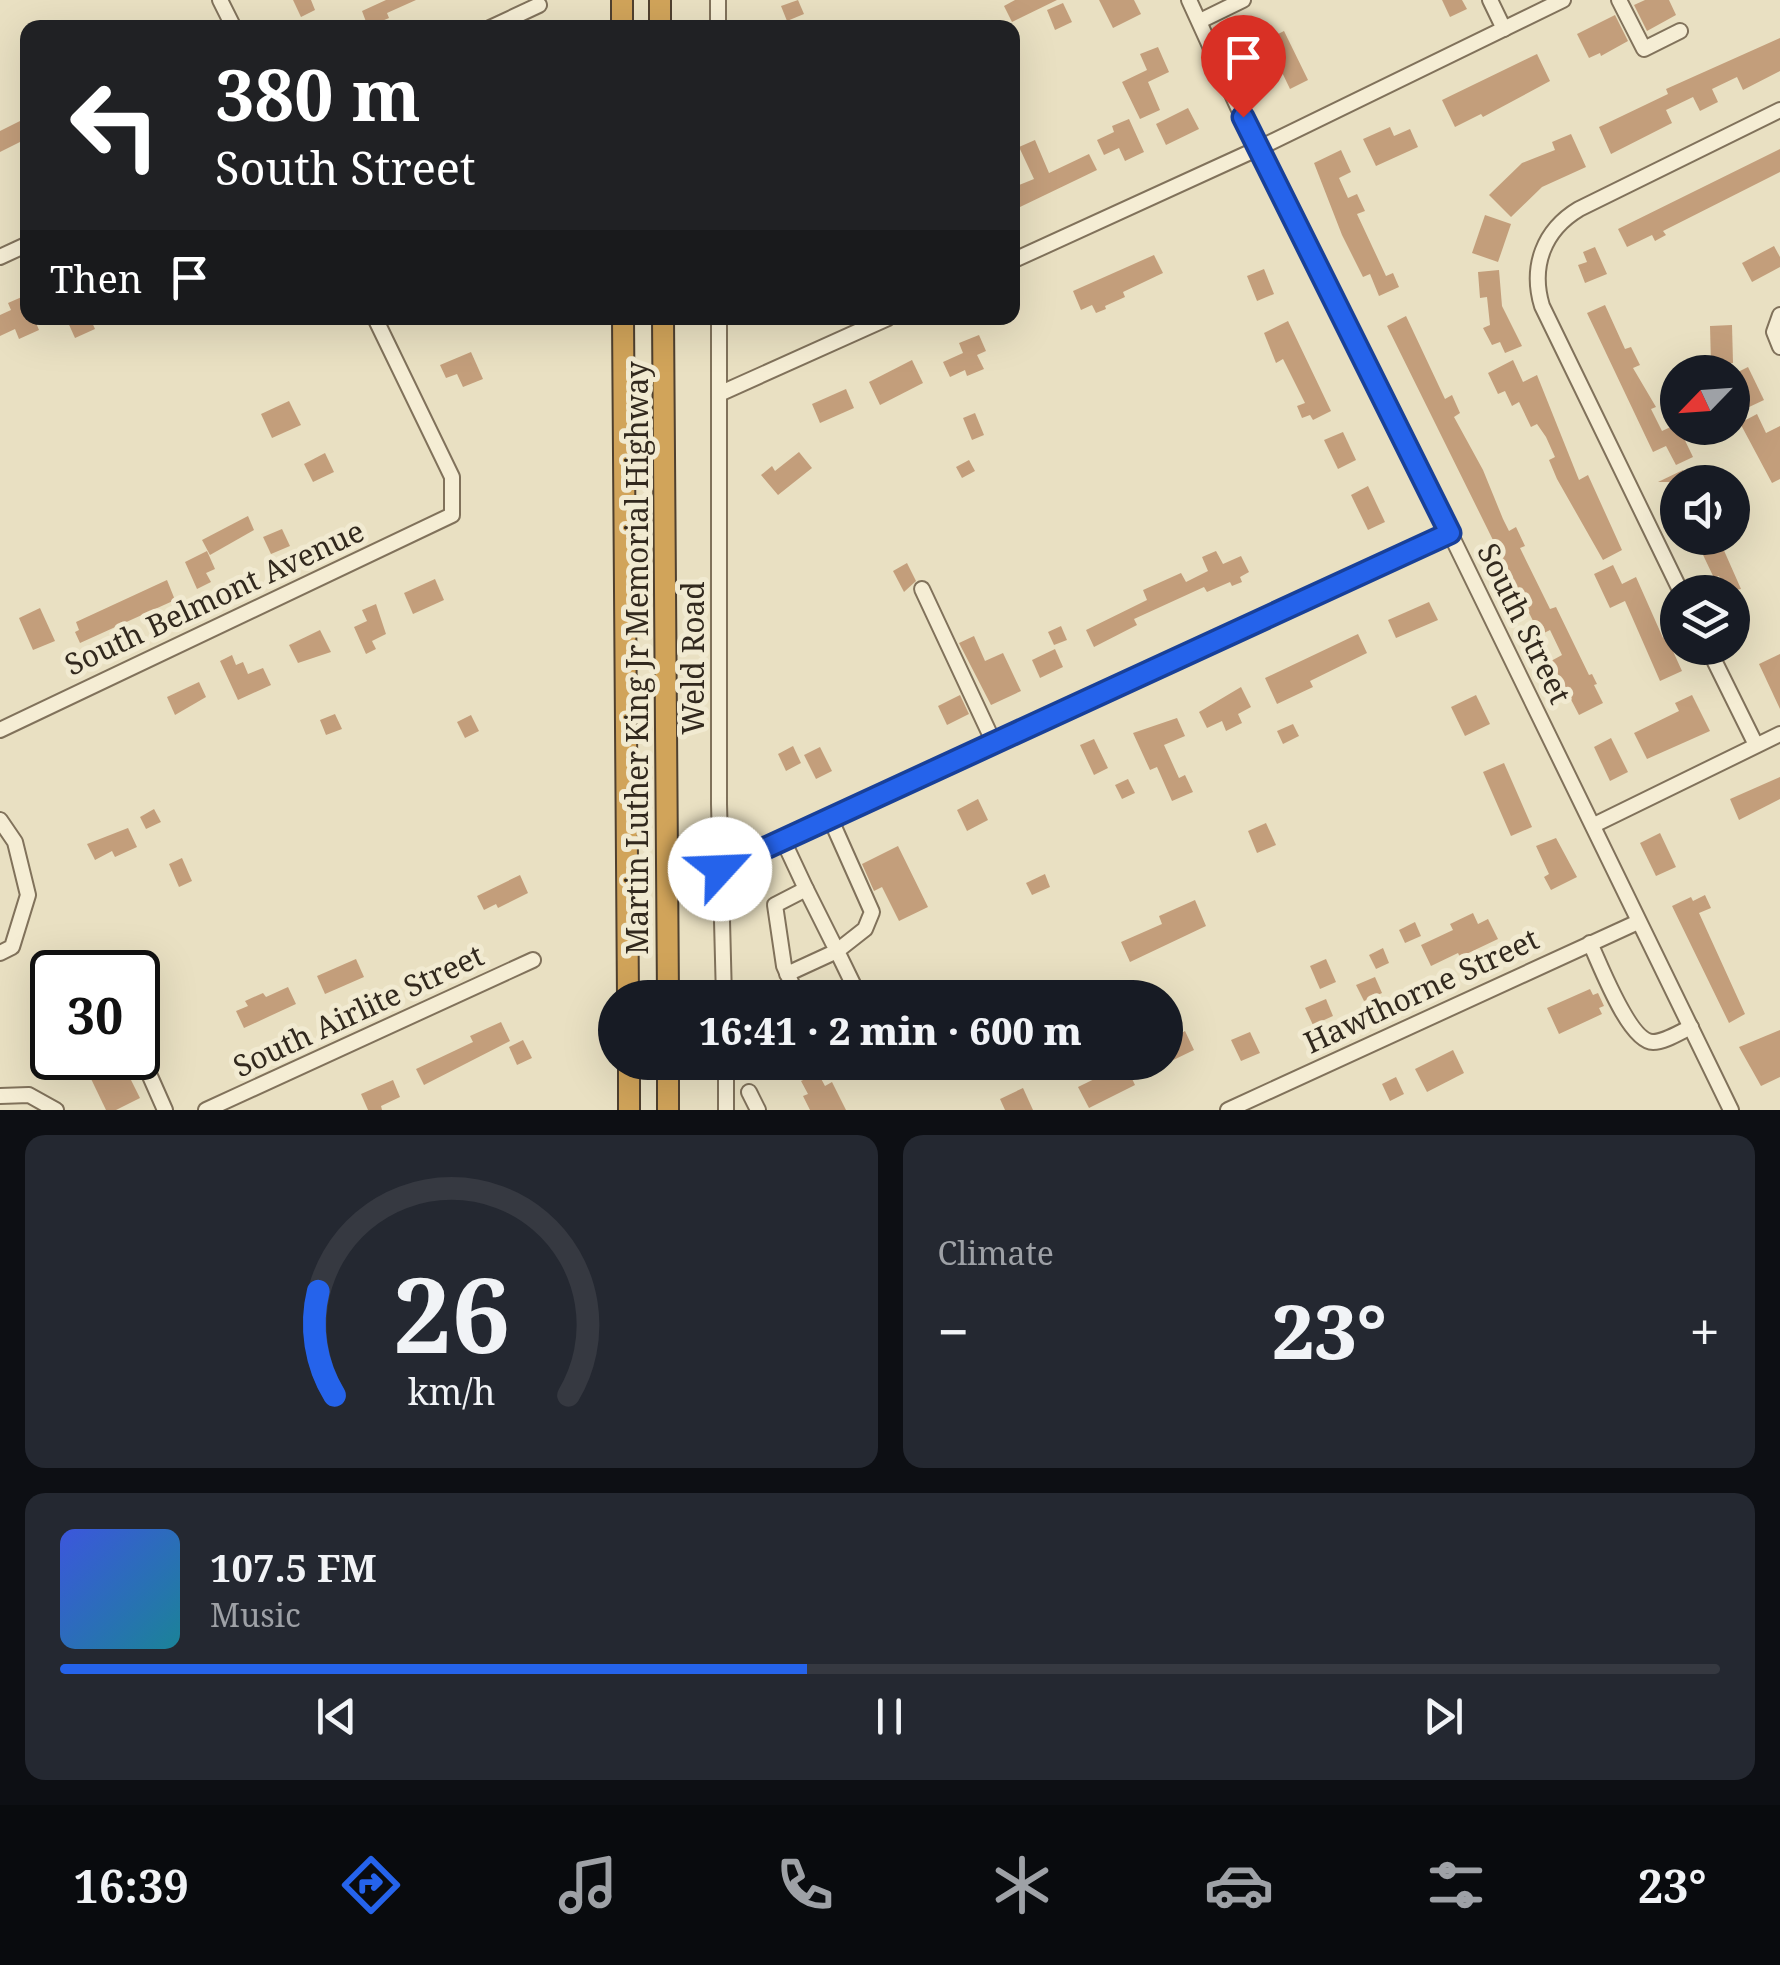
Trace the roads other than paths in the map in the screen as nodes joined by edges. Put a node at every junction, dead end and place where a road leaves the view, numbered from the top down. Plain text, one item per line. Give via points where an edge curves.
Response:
1 (1190, 0) edge
2 (1243, 0) edge
3 (1490, 0) edge
4 (1563, 0) edge
5 (1619, 0) edge
6 (1223, 4) edge
7 (538, 5) dead end
8 (507, 20) edge
9 (1200, 22) junction
10 (1504, 29) junction
11 (1680, 31) dead end
12 (1780, 110) edge
13 (1257, 149) junction
14 (1020, 257) edge
15 (1780, 315) edge
16 (379, 325) edge
17 (623, 325) edge
18 (663, 325) edge
19 (719, 325) edge
20 (872, 325) edge
21 (1780, 347) edge
22 (719, 394) junction
23 (1450, 533) junction
24 (1674, 575) edge
25 (922, 590) dead end
26 (1716, 665) edge
27 (0, 730) edge
28 (1780, 734) edge
29 (994, 743) junction
30 (1756, 745) junction
31 (0, 820) edge
32 (831, 820) junction
33 (1594, 825) junction
34 (783, 840) junction
35 (720, 869) junction
36 (806, 889) junction
37 (1638, 922) junction
38 (1590, 943) junction
39 (837, 951) junction
40 (0, 952) edge
41 (534, 960) dead end
42 (787, 974) junction
43 (628, 980) edge
44 (668, 980) edge
45 (723, 980) edge
46 (790, 980) edge
47 (851, 980) edge
48 (1690, 1027) junction
49 (152, 1080) edge
50 (629, 1080) edge
51 (668, 1080) edge
52 (726, 1080) edge
53 (750, 1092) dead end
54 (0, 1096) edge
55 (56, 1110) edge
56 (165, 1110) edge
57 (206, 1110) edge
58 (629, 1110) edge
59 (668, 1110) edge
60 (726, 1110) edge
61 (758, 1110) edge
62 (1228, 1110) edge
63 (1730, 1110) edge

1 - 9 street, South Street
2 - 6 street
3 - 10 street
4 - 10 street
5 - 11 street via 1644,49
6 - 9 street
7 - 8 street
9 - 13 street, South Street
10 - 13 street
12 - 24 street via 1566,216 1547,239 1538,270 1548,319
13 - 14 street
13 - 23 street, South Street
15 - 21 street via 1774,332
16 - 27 street, South Belmont Avenue via 452,477 452,514
17 - 43 highway, Martin Luther King Jr Memorial Highway
18 - 44 highway, Martin Luther King Jr Memorial Highway
19 - 22 street, Weld Road
20 - 22 street
22 - 35 street, Weld Road
23 - 29 street
23 - 33 street, South Street
25 - 29 street
26 - 30 street
28 - 30 street
29 - 32 street
30 - 33 street
31 - 40 street via 16,842 28,895 12,947
32 - 34 street
32 - 39 street via 872,912 865,930
33 - 37 street, South Street
34 - 35 street
34 - 36 street
35 - 45 street, Weld Road
36 - 39 street
36 - 42 street via 775,905
37 - 38 street, Hawthorne Street
37 - 48 street, South Street
38 - 48 street via 1636,1034 1656,1043
38 - 62 street, Hawthorne Street
39 - 42 street
39 - 47 street
41 - 57 street, South Airlite Street
42 - 46 street
48 - 63 street, South Street
49 - 56 street
50 - 58 highway
51 - 59 highway
52 - 60 street
53 - 61 street
54 - 55 street via 28,1094

